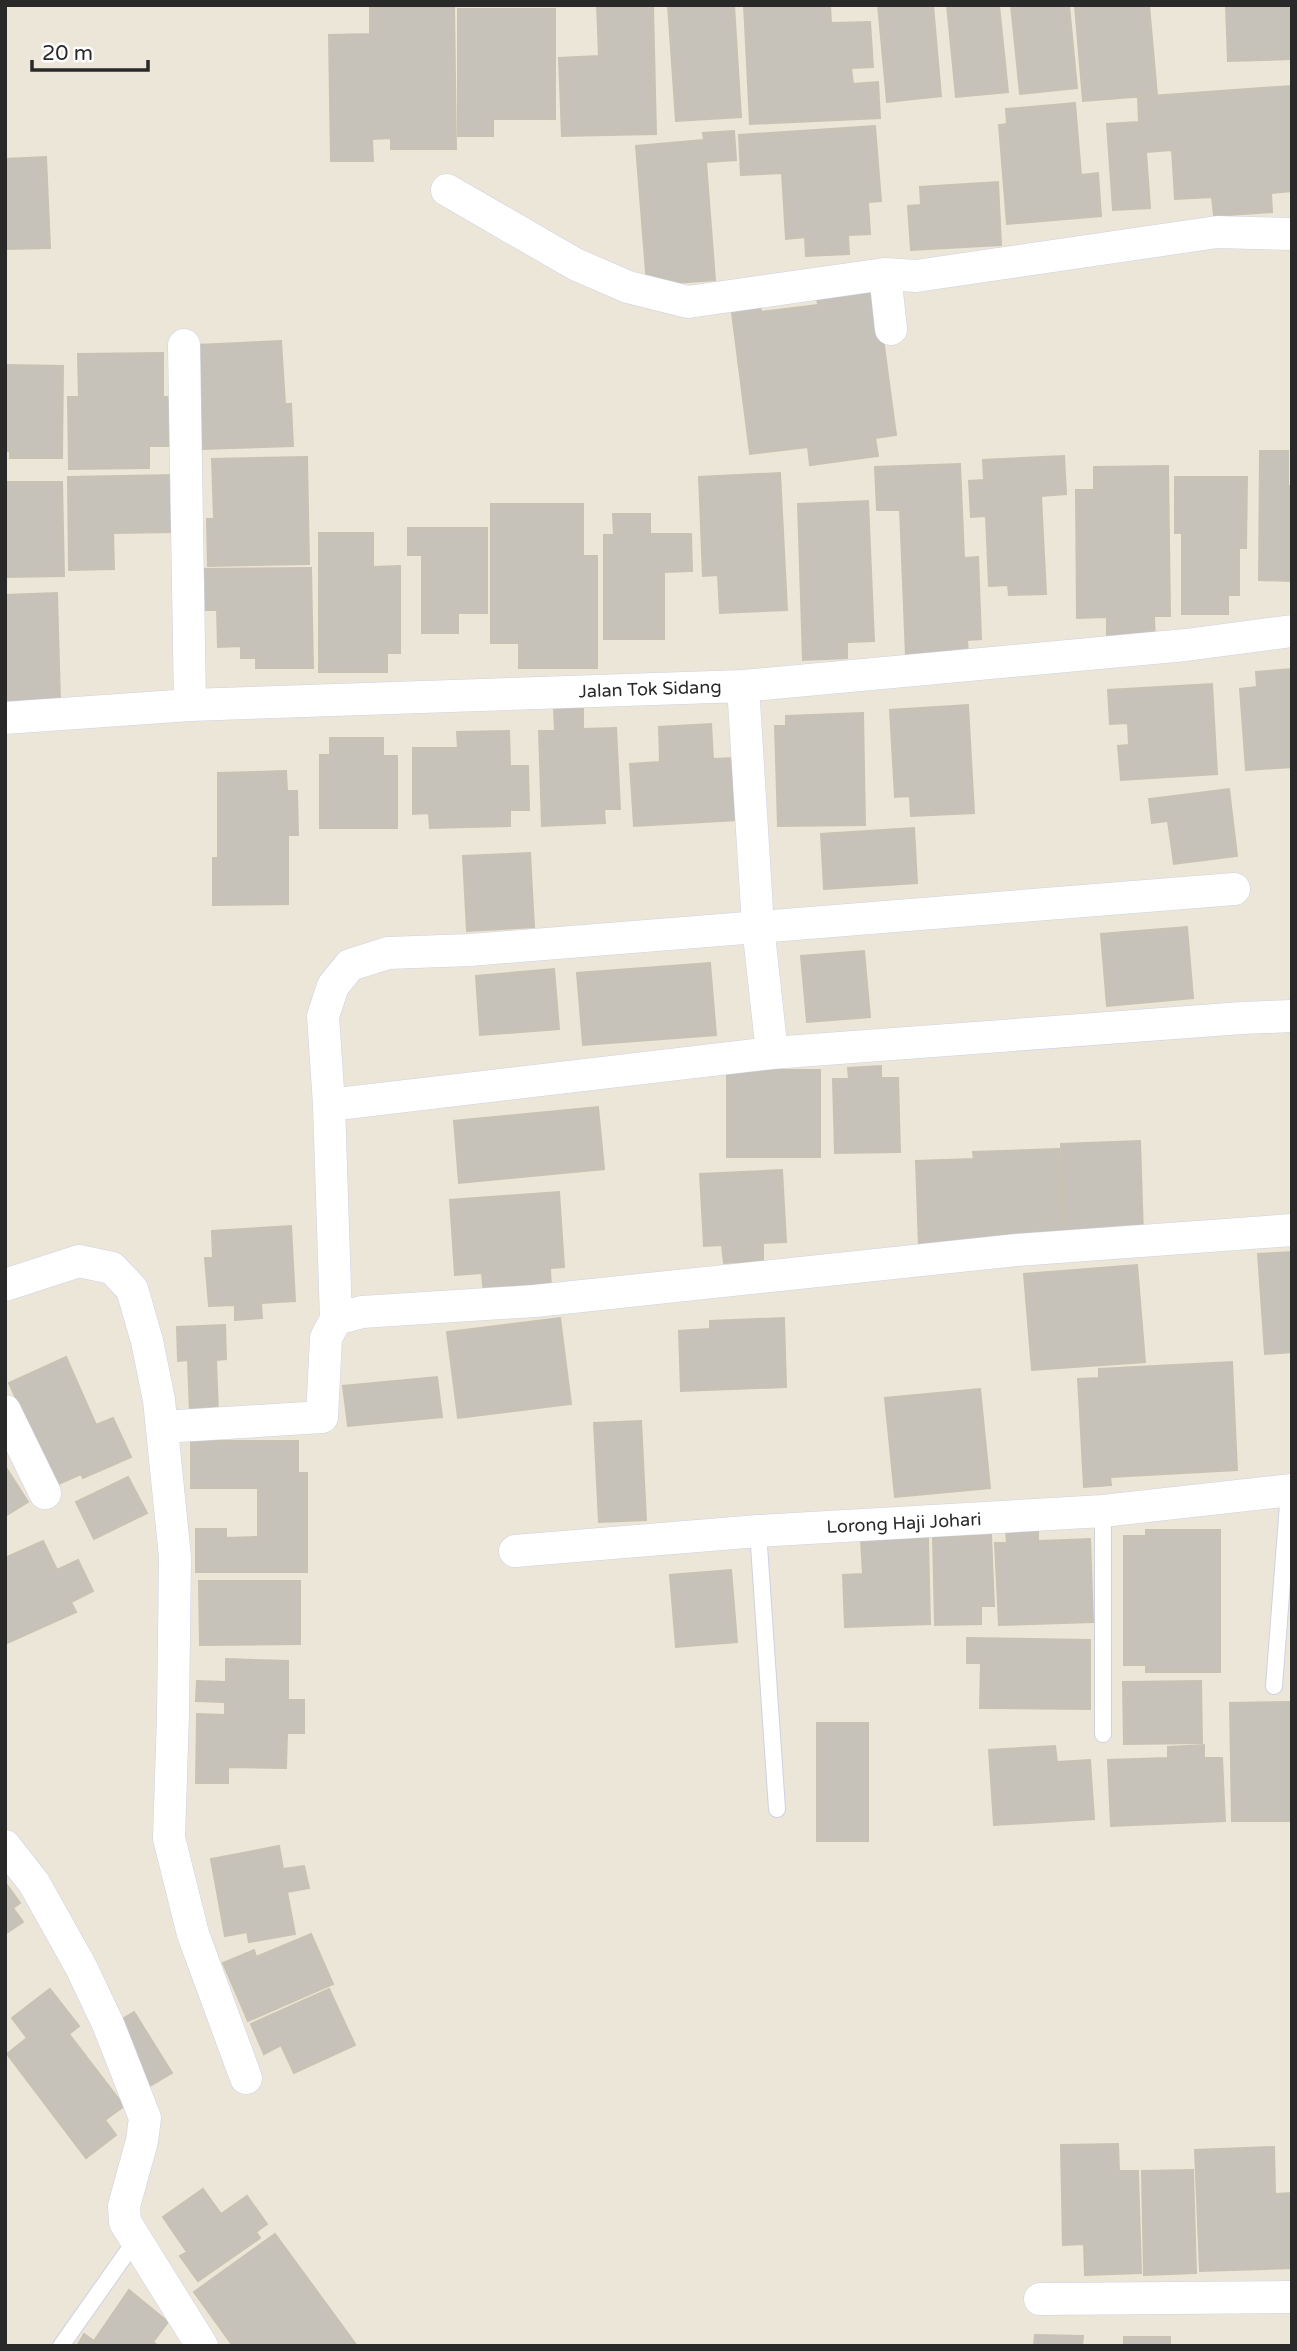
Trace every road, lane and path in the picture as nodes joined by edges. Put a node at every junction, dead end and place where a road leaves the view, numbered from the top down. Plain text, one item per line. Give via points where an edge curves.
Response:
1 (447, 190) dead end
2 (1292, 234) edge
3 (885, 274) junction
4 (891, 329) dead end
5 (184, 345) dead end
6 (1292, 631) edge
7 (743, 686) junction
8 (190, 705) junction
9 (5, 718) edge
10 (1234, 889) dead end
11 (758, 926) junction
12 (1292, 1016) edge
13 (772, 1053) junction
14 (329, 1105) junction
15 (1292, 1230) edge
16 (5, 1285) edge
17 (336, 1319) junction
18 (5, 1411) edge
19 (162, 1427) junction
20 (1290, 1490) edge
21 (45, 1493) dead end
22 (1103, 1511) junction
23 (758, 1531) junction
24 (515, 1551) dead end
25 (1274, 1686) dead end
26 (1103, 1734) dead end
27 (777, 1809) dead end
28 (5, 1846) edge
29 (246, 2078) dead end
30 (135, 2241) junction
31 (1292, 2297) edge
32 (1040, 2299) dead end
33 (61, 2346) edge
34 (202, 2346) edge

1 - 3 street via 575,264 628,287 688,302
2 - 3 street via 1217,232 916,276
3 - 4 street
5 - 8 street
6 - 7 street, Jalan Tok Sidang
7 - 8 street, Jalan Tok Sidang
7 - 11 street
8 - 9 street, Jalan Tok Sidang
10 - 11 street
11 - 13 street
11 - 14 street via 388,953 350,965 333,986 323,1016
12 - 13 street
13 - 14 street
14 - 17 street
15 - 17 street via 1017,1250 535,1301 362,1312
16 - 19 street via 79,1261 112,1268 132,1289 147,1341
17 - 19 street via 326,1338 321,1417
18 - 21 street
19 - 29 street via 175,1557 169,1838 193,1934
20 - 22 street, Lorong Haji Johari
20 - 25 lane
22 - 23 street, Lorong Haji Johari
22 - 26 lane
23 - 24 street, Lorong Haji Johari
23 - 27 lane
28 - 30 street via 34,1884 81,1967 145,2118 124,2206 125,2222
30 - 33 lane
30 - 34 street
31 - 32 street

